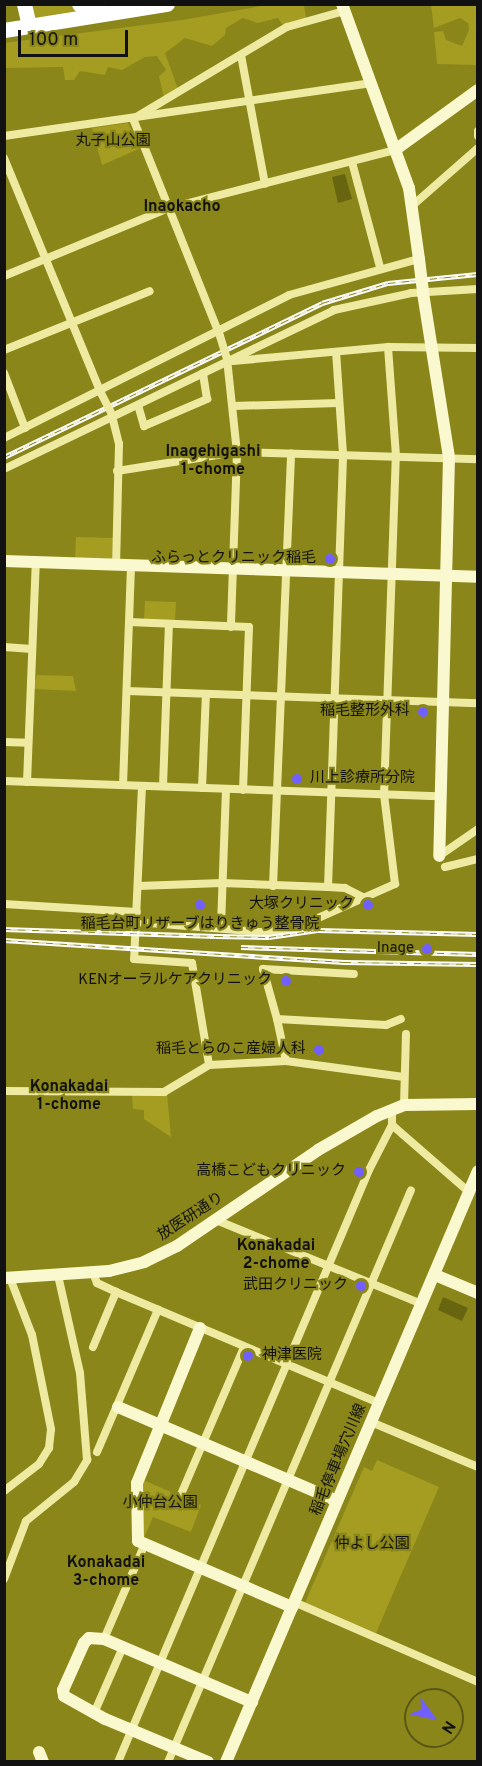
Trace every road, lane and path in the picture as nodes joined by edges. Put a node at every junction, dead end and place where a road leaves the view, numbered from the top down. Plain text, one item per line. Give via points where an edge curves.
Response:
1 (24, 4) edge
2 (79, 4) edge
3 (167, 4) edge
4 (343, 8) edge
5 (134, 10) junction
6 (29, 26) junction
7 (4, 30) edge
8 (241, 55) junction
9 (370, 83) junction
10 (477, 90) edge
11 (250, 103) junction
12 (133, 119) junction
13 (477, 130) edge
14 (4, 136) edge
15 (477, 136) edge
16 (477, 148) edge
17 (395, 150) junction
18 (4, 158) edge
19 (352, 162) junction
20 (265, 184) junction
21 (413, 206) junction
22 (169, 208) junction
23 (45, 258) junction
24 (419, 259) junction
25 (380, 267) junction
26 (4, 276) edge
27 (477, 289) edge
28 (150, 291) dead end
29 (423, 293) junction
30 (71, 322) junction
31 (219, 333) junction
32 (431, 345) junction
33 (388, 347) junction
34 (477, 348) edge
35 (4, 350) edge
36 (336, 352) junction
37 (227, 360) junction
38 (4, 373) edge
39 (203, 373) junction
40 (100, 391) junction
41 (339, 403) junction
42 (138, 405) junction
43 (233, 406) junction
44 (112, 417) junction
45 (26, 428) junction
46 (4, 438) edge
47 (237, 452) junction
48 (291, 453) junction
49 (343, 454) junction
50 (396, 456) junction
51 (449, 458) junction
52 (477, 459) edge
53 (4, 469) edge
54 (117, 471) junction
55 (4, 561) edge
56 (36, 561) junction
57 (116, 564) junction
58 (131, 565) junction
59 (233, 567) junction
60 (287, 570) junction
61 (339, 572) junction
62 (392, 573) junction
63 (446, 576) junction
64 (477, 577) edge
65 (129, 622) junction
66 (169, 624) junction
67 (231, 627) junction
68 (4, 647) edge
69 (32, 649) junction
70 (127, 691) junction
71 (167, 692) junction
72 (206, 694) junction
73 (246, 695) junction
74 (282, 696) junction
75 (335, 699) junction
76 (388, 700) junction
77 (441, 702) junction
78 (477, 703) edge
79 (4, 742) edge
80 (28, 743) junction
81 (4, 781) edge
82 (27, 782) junction
83 (123, 785) junction
84 (142, 786) junction
85 (163, 786) junction
86 (202, 788) junction
87 (226, 789) junction
88 (243, 790) junction
89 (279, 791) junction
90 (332, 792) junction
91 (384, 795) junction
92 (438, 796) junction
93 (477, 829) edge
94 (477, 859) edge
95 (442, 862) junction
96 (222, 883) junction
97 (138, 886) junction
98 (273, 886) junction
99 (328, 887) junction
100 (364, 898) junction
101 (4, 904) edge
102 (137, 912) junction
103 (137, 922) junction
104 (221, 926) junction
105 (354, 974) dead end
106 (277, 1019) junction
107 (401, 1019) dead end
108 (406, 1034) dead end
109 (286, 1061) junction
110 (209, 1065) junction
111 (404, 1077) junction
112 (4, 1091) edge
113 (477, 1104) edge
114 (404, 1106) junction
115 (392, 1111) junction
116 (392, 1125) junction
117 (477, 1170) edge
118 (411, 1190) dead end
119 (469, 1192) junction
120 (216, 1220) junction
121 (328, 1265) junction
122 (93, 1273) junction
123 (58, 1275) junction
124 (435, 1275) junction
125 (7, 1278) edge
126 (371, 1283) junction
127 (116, 1292) junction
128 (477, 1293) edge
129 (422, 1304) junction
130 (158, 1310) junction
131 (200, 1328) junction
132 (93, 1347) dead end
133 (244, 1347) junction
134 (286, 1364) junction
135 (329, 1382) junction
136 (380, 1403) junction
137 (118, 1407) junction
138 (371, 1422) junction
139 (160, 1425) junction
140 (203, 1443) junction
141 (97, 1452) dead end
142 (245, 1461) junction
143 (477, 1467) edge
144 (288, 1479) junction
145 (4, 1491) edge
146 (179, 1499) dead end
147 (337, 1501) junction
148 (145, 1544) junction
149 (200, 1568) junction
150 (4, 1579) edge
151 (243, 1587) junction
152 (293, 1605) junction
153 (104, 1639) junction
154 (123, 1647) junction
155 (160, 1663) junction
156 (203, 1681) junction
157 (477, 1682) edge
158 (252, 1702) junction
159 (95, 1711) junction
160 (132, 1729) junction
161 (175, 1747) junction
162 (118, 1761) edge
163 (168, 1761) edge
164 (208, 1761) edge
165 (226, 1761) edge

1 - 6 highway
2 - 5 highway via 84,9
3 - 5 highway
4 - 8 street via 287,27
4 - 9 street
5 - 6 highway
6 - 7 highway
8 - 11 street
8 - 12 street
9 - 11 street
9 - 17 street
10 - 17 street
11 - 12 street
11 - 20 street
12 - 14 street
12 - 22 street
13 - 15 street
16 - 21 street
17 - 19 street
17 - 21 street
18 - 23 street
19 - 20 street
19 - 25 street
20 - 22 street
21 - 24 street
22 - 23 street
22 - 31 street
23 - 26 street
23 - 30 street
24 - 25 street
24 - 29 street, bridge
25 - 31 street via 289,295
27 - 29 street
28 - 30 street
29 - 32 street
29 - 37 street via 334,310
30 - 35 street
30 - 40 street
31 - 37 street, bridge
31 - 40 street
32 - 33 street
32 - 34 street
32 - 51 street
33 - 36 street
33 - 50 street
36 - 37 street
36 - 41 street
37 - 39 street
37 - 43 street
38 - 45 street
39 - 42 street
39 - 42 street via 207,399 144,426
40 - 44 street, bridge
40 - 45 street
41 - 43 street
41 - 49 street
42 - 44 street
43 - 47 street
44 - 53 street
44 - 54 street via 119,444
45 - 46 street
47 - 48 street
47 - 54 street
47 - 59 street
48 - 49 street
48 - 60 street
49 - 50 street
49 - 61 street
50 - 51 street
50 - 62 street
51 - 52 street
51 - 63 street
54 - 57 street
55 - 56 street
56 - 57 street
56 - 69 street
57 - 58 street
58 - 59 street
58 - 65 street
59 - 60 street
59 - 67 street
60 - 61 street
60 - 74 street
61 - 62 street
61 - 75 street
62 - 63 street
62 - 76 street
63 - 64 street
63 - 77 street
65 - 66 street
65 - 70 street
66 - 67 street
66 - 71 street
67 - 73 street via 249,627
68 - 69 street
69 - 80 street
70 - 71 street
70 - 83 street
71 - 72 street
71 - 85 street
72 - 73 street
72 - 86 street
73 - 74 street
73 - 88 street
74 - 75 street
74 - 89 street
75 - 76 street
75 - 90 street
76 - 77 street
76 - 91 street
77 - 78 street
77 - 92 street
79 - 80 street
80 - 82 street
81 - 82 street
82 - 83 street
83 - 84 street
84 - 85 street
84 - 97 street
85 - 86 street
86 - 87 street
87 - 88 street
87 - 96 street
88 - 89 street
89 - 90 street
89 - 98 street
90 - 91 street
90 - 99 street
91 - 92 street
91 - 100 street via 395,884
92 - 95 street
93 - 95 street
94 - 95 street
96 - 97 street
96 - 98 street
96 - 104 street
97 - 102 street
98 - 99 street
99 - 100 street via 345,888
100 - 104 street via 291,930 260,932
101 - 102 street
102 - 103 street
103 - 104 street
103 - 110 street via 134,958 192,963
105 - 106 street via 263,969
106 - 107 street via 386,1025
106 - 109 street
108 - 111 street
109 - 110 street
109 - 111 street
110 - 112 street via 164,1092
111 - 114 street
113 - 114 street, 放医研通り
114 - 115 street, 放医研通り
115 - 116 street
115 - 120 street, 放医研通り via 318,1150
116 - 119 street
116 - 121 street
117 - 119 street, 稲毛停車場穴川線
118 - 126 street
119 - 124 street, 稲毛停車場穴川線
120 - 121 street
120 - 122 street, 放医研通り via 152,1258
121 - 126 street
121 - 134 street
122 - 123 street, 放医研通り
122 - 127 street via 97,1283
123 - 125 street, 放医研通り
123 - 150 street via 80,1373 87,1460 74,1482 26,1521
124 - 128 street
124 - 129 street, 稲毛停車場穴川線
125 - 145 street via 32,1335 51,1430 49,1448 39,1464
126 - 129 street
126 - 135 street
127 - 130 street
127 - 132 street
129 - 136 street, 稲毛停車場穴川線
130 - 131 street
130 - 137 street
131 - 133 street
131 - 139 street
133 - 134 street
133 - 140 street
134 - 135 street
134 - 142 street
135 - 136 street
135 - 144 street
136 - 138 street, 稲毛停車場穴川線
137 - 139 street
137 - 141 street
138 - 143 street
138 - 147 street, 稲毛停車場穴川線
139 - 140 street
139 - 148 street via 137,1483 138,1541
140 - 142 street
140 - 146 street
142 - 144 street
142 - 149 street
144 - 147 street
144 - 151 street
147 - 152 street, 稲毛停車場穴川線
148 - 149 street
148 - 153 street
149 - 151 street
149 - 155 street
151 - 152 street
151 - 156 street
152 - 157 street
152 - 158 street, 稲毛停車場穴川線
153 - 154 street
153 - 159 street via 89,1638 84,1643 63,1690 69,1700
154 - 155 street
154 - 159 street
155 - 156 street
155 - 160 street
156 - 158 street
156 - 161 street
158 - 165 street, 稲毛停車場穴川線
159 - 160 street
160 - 161 street
160 - 162 street
161 - 163 street
161 - 164 street

